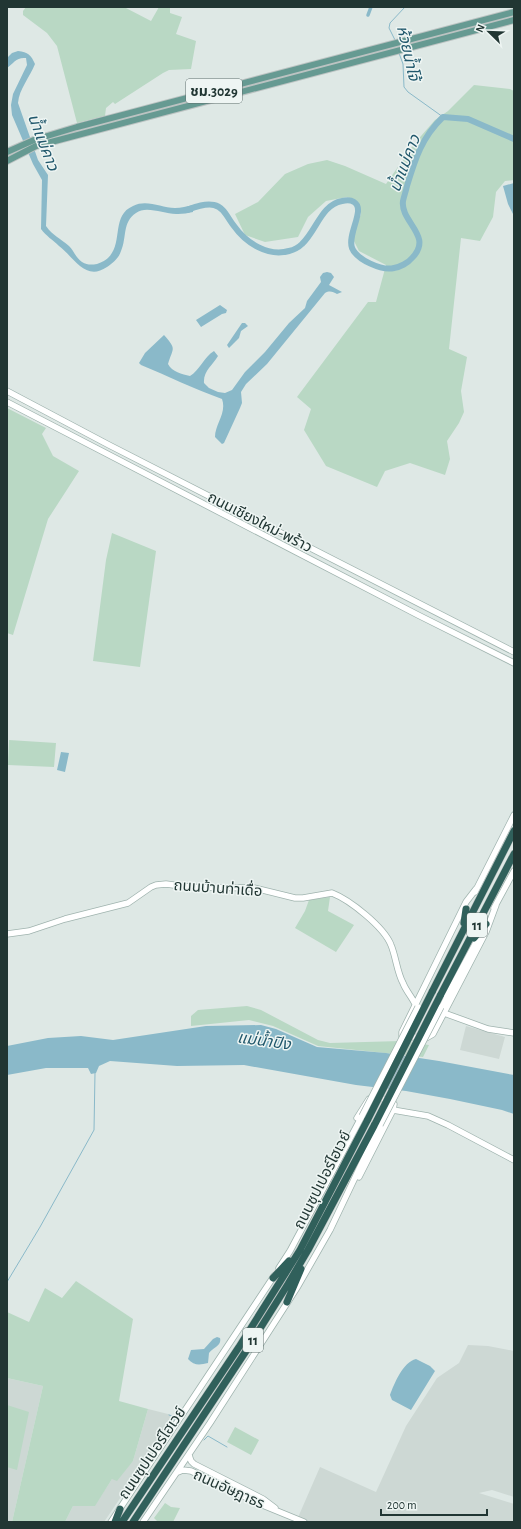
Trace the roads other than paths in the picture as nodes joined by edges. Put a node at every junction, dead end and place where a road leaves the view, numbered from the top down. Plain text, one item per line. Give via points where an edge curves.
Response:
1 (514, 12) edge
2 (514, 20) edge
3 (35, 143) junction
4 (24, 148) junction
5 (7, 152) edge
6 (7, 161) edge
7 (7, 391) edge
8 (7, 402) edge
9 (108, 445) junction
10 (106, 454) junction
11 (422, 606) junction
12 (418, 615) junction
13 (514, 652) edge
14 (514, 663) edge
15 (514, 815) edge
16 (514, 831) edge
17 (514, 854) edge
18 (514, 871) edge
19 (476, 889) junction
20 (496, 905) junction
21 (466, 909) junction
22 (486, 924) junction
23 (462, 933) junction
24 (7, 934) edge
25 (465, 948) junction
26 (408, 991) junction
27 (418, 998) junction
28 (416, 1006) junction
29 (443, 1010) junction
30 (514, 1033) edge
31 (393, 1110) junction
32 (365, 1118) junction
33 (378, 1124) junction
34 (514, 1160) edge
35 (330, 1230) junction
36 (290, 1250) junction
37 (300, 1250) junction
38 (308, 1250) junction
39 (273, 1278) junction
40 (288, 1302) junction
41 (189, 1455) junction
42 (178, 1472) junction
43 (241, 1488) junction
44 (238, 1494) junction
45 (120, 1509) junction
46 (280, 1511) junction
47 (111, 1522) edge
48 (115, 1522) edge
49 (122, 1522) edge
50 (133, 1522) edge
51 (143, 1522) edge
52 (304, 1522) edge

1 - 3 main road, ชม.3029 via 77,127
2 - 3 main road, ชม.3029
3 - 4 main road, ชม.3029
4 - 5 main road, ชม.3029
4 - 6 main road, ชม.3029
7 - 9 main road, ถนนเชียงใหม่-พร้าว
8 - 10 main road, ถนนเชียงใหม่-พร้าว
9 - 10 main road
9 - 11 main road, ถนนเชียงใหม่-พร้าว
10 - 12 main road, ถนนเชียงใหม่-พร้าว
11 - 12 main road
11 - 13 main road, ถนนเชียงใหม่-พร้าว
12 - 14 main road, ถนนเชียงใหม่-พร้าว
15 - 19 main road
16 - 23 highway, ถนนซุปเปอร์ไฮเวย์ / 11
17 - 25 highway, ถนนซุปเปอร์ไฮเวย์ / 11
18 - 20 main road
19 - 21 main road
19 - 27 main road via 466,902
20 - 22 main road
20 - 29 main road via 486,932
21 - 23 highway
21 - 28 main road
22 - 25 highway
22 - 29 main road
23 - 32 highway, ถนนซุปเปอร์ไฮเวย์ / 11, bridge
24 - 26 main road, ถนนบ้านท่าเดื่อ via 29,931 128,902 156,885 254,888 295,898 332,893 353,905 385,934 403,984
25 - 33 highway, ถนนซุปเปอร์ไฮเวย์ / 11, bridge
26 - 27 main road
26 - 28 main road, ถนนบ้านท่าเดื่อ
27 - 28 main road
28 - 29 main road via 402,1036 428,1038 433,1034
28 - 32 main road, bridge
29 - 30 main road via 488,1029
29 - 33 main road, bridge
31 - 34 main road via 428,1116
31 - 35 main road via 348,1201
31 - 36 main road via 394,1104 391,1100 369,1099 365,1104
32 - 36 main road
32 - 37 highway, ถนนซุปเปอร์ไฮเวย์ / 11
33 - 35 main road
33 - 38 highway, ถนนซุปเปอร์ไฮเวย์ / 11
35 - 40 main road
36 - 39 main road
37 - 39 highway
37 - 49 highway, ถนนซุปเปอร์ไฮเวย์ / 11 via 188,1425
38 - 40 highway
38 - 50 highway, ถนนซุปเปอร์ไฮเวย์ / 11
39 - 45 main road
40 - 41 main road
41 - 42 main road
41 - 43 main road, ถนนอัษฎาธร via 194,1464
42 - 44 main road, ถนนอัษฎาธร via 191,1471
42 - 51 main road
43 - 44 main road
43 - 46 main road, ถนนอัษฎาธร
44 - 46 main road, ถนนอัษฎาธร
45 - 47 main road
45 - 48 highway
46 - 52 main road, ถนนอัษฎาธร

